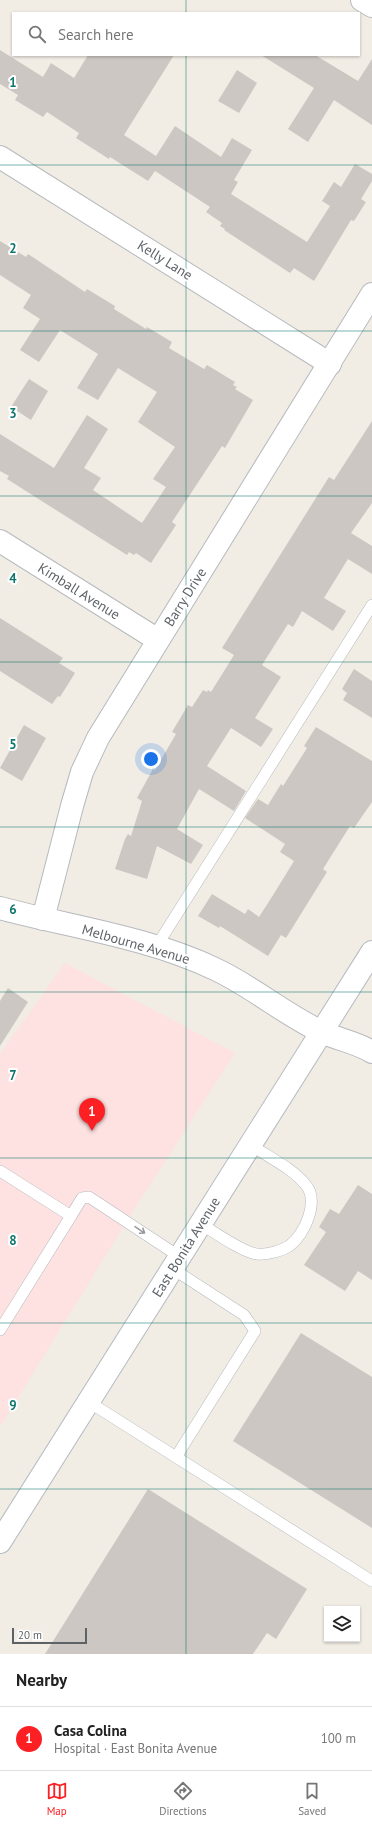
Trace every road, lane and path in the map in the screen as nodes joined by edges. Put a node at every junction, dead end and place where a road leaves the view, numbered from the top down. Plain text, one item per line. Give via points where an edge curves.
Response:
1 (362, 0) edge
2 (372, 6) edge
3 (0, 157) edge
4 (372, 294) edge
5 (330, 364) junction
6 (0, 541) edge
7 (372, 604) edge
8 (158, 640) junction
9 (0, 908) edge
10 (42, 920) junction
11 (156, 947) junction
12 (372, 952) edge
13 (322, 1032) junction
14 (372, 1052) edge
15 (251, 1145) junction
16 (0, 1171) edge
17 (71, 1216) junction
18 (201, 1224) junction
19 (176, 1263) junction
20 (0, 1330) edge
21 (89, 1402) junction
22 (176, 1457) junction
23 (0, 1542) edge
24 (372, 1581) edge

1 - 2 street
3 - 5 street, Kelly Lane
4 - 5 street, Barry Drive
5 - 8 street, Barry Drive
6 - 8 street, Kimball Avenue
7 - 11 lane
8 - 10 street, Barry Drive via 98,738 82,772
9 - 10 street, Melbourne Avenue
10 - 11 street, Melbourne Avenue
11 - 13 street, Melbourne Avenue via 216,969
12 - 13 street, East Bonita Avenue
13 - 14 street, Melbourne Avenue via 360,1045
13 - 15 street, East Bonita Avenue
15 - 18 street, East Bonita Avenue
15 - 18 lane via 295,1174 306,1185 311,1199 309,1216 299,1236 290,1246 274,1253 257,1254
16 - 17 lane
17 -> 19 lane via 82,1198 89,1197 108,1208
17 - 20 lane
18 - 19 street, East Bonita Avenue
19 - 21 street, East Bonita Avenue
19 - 22 lane via 244,1315 255,1331
21 - 22 lane
21 - 23 street, East Bonita Avenue
22 - 24 lane

